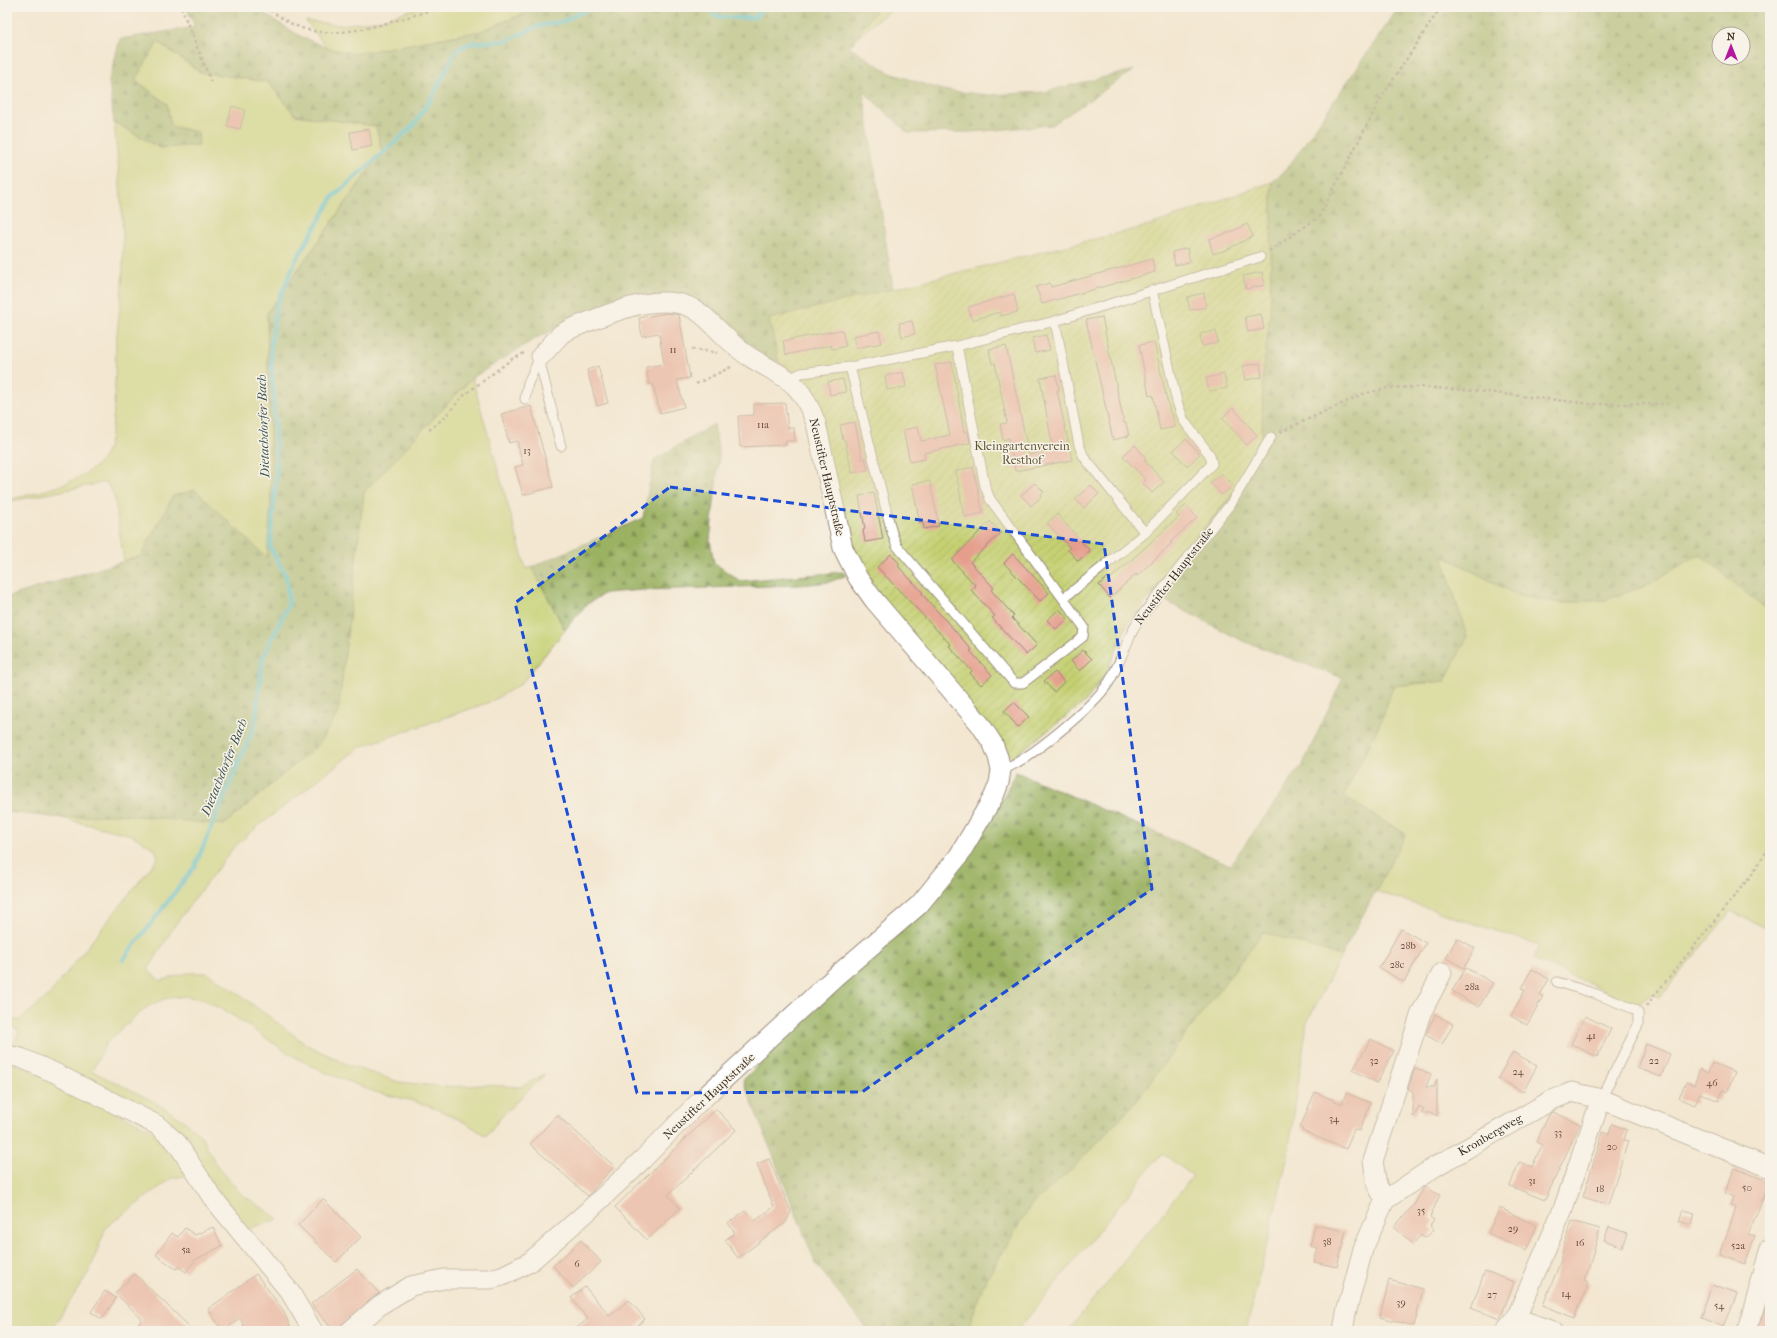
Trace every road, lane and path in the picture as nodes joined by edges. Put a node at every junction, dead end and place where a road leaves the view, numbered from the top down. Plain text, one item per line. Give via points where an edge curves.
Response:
1 (181, 7) edge
2 (265, 7) edge
3 (441, 7) edge
4 (1441, 7) edge
5 (211, 82) dead end
6 (1260, 257) joint
7 (1152, 290) junction
8 (1055, 321) junction
9 (957, 346) junction
10 (533, 354) junction
11 (749, 357) junction
12 (850, 367) junction
13 (789, 379) junction
14 (696, 384) dead end
15 (525, 399) dead end
16 (1668, 404) dead end
17 (429, 430) dead end
18 (1271, 437) joint
19 (561, 446) dead end
20 (1145, 533) junction
21 (1064, 598) junction
22 (1001, 770) junction
23 (1770, 846) edge
24 (1442, 973) dead end
25 (1557, 982) dead end
26 (1638, 1013) junction
27 (7, 1055) edge
28 (1601, 1100) junction
29 (1770, 1168) edge
30 (1385, 1200) junction
31 (1770, 1248) edge
32 (1511, 1324) edge
33 (313, 1331) edge
34 (350, 1331) edge
35 (1343, 1331) edge
36 (1552, 1331) edge
37 (1747, 1331) edge

1 - 5 path
2 - 3 path via 295,26 324,32 380,24
4 - 6 path via 1381,98 1319,217
6 - 7 lane
7 - 8 lane
7 - 20 lane via 1176,402 1184,421 1210,455 1212,464
8 - 9 lane
8 - 20 lane via 1079,445 1084,458
9 - 12 lane
9 - 21 lane via 985,486 990,499
10 - 11 street, Neustifter Hauptstraße via 570,329 641,305 671,301 680,302 700,313
10 - 15 lane
10 - 17 path via 512,359 463,396 444,418
10 - 19 lane via 541,367
11 - 13 street, Neustifter Hauptstraße
11 - 14 path
12 - 13 lane via 801,373
12 - 21 lane via 897,546 1014,683 1023,683 1083,637 1084,627
13 - 22 street, Neustifter Hauptstraße via 803,394 816,423 843,548 849,563 874,600 980,724 993,744
16 - 18 path via 1592,404 1420,387 1387,388 1345,401
18 - 22 lane, Neustifter Hauptstraße via 1232,502 1139,619 1130,633 1114,672 1099,696 1029,754
20 - 21 lane
22 - 34 street, Neustifter Hauptstraße via 994,796 976,828 958,857 919,905 836,976 696,1105 643,1159 546,1249 530,1262 502,1276 490,1279 444,1279 410,1286 380,1305
23 - 26 path via 1752,874 1650,1002
24 - 30 street via 1421,1013 1373,1161 1377,1185
25 - 26 lane via 1596,994
26 - 28 lane via 1638,1025
27 - 33 street via 21,1058 55,1073 150,1121 169,1135 212,1197 290,1292
28 - 29 street, Kronbergweg
28 - 30 street, Kronbergweg via 1572,1092 1552,1100 1436,1166
28 - 32 street via 1563,1209
30 - 35 street via 1363,1249
31 - 37 street
32 - 36 street

